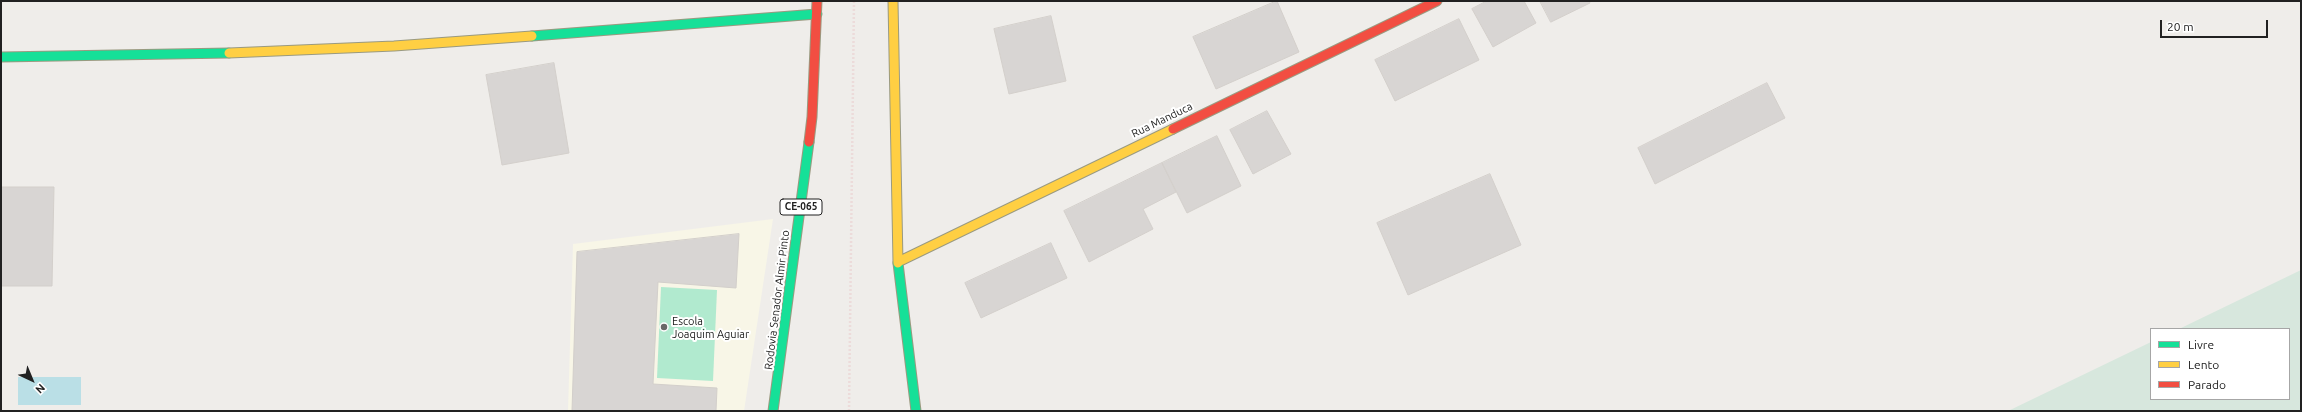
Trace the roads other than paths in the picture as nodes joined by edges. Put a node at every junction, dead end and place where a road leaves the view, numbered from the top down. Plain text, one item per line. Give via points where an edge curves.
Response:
1 (817, 1) edge
2 (893, 1) edge
3 (1437, 1) edge
4 (817, 14) junction
5 (1, 57) edge
6 (898, 262) junction
7 (773, 411) edge
8 (916, 411) edge

1 - 4 street, Rodovia Senador Almir Pinto / CE-065
2 - 6 street
3 - 6 street, Rua Manduca
4 - 5 street via 394,46 206,54
4 - 7 street, Rodovia Senador Almir Pinto / CE-065 via 812,117
6 - 8 street

